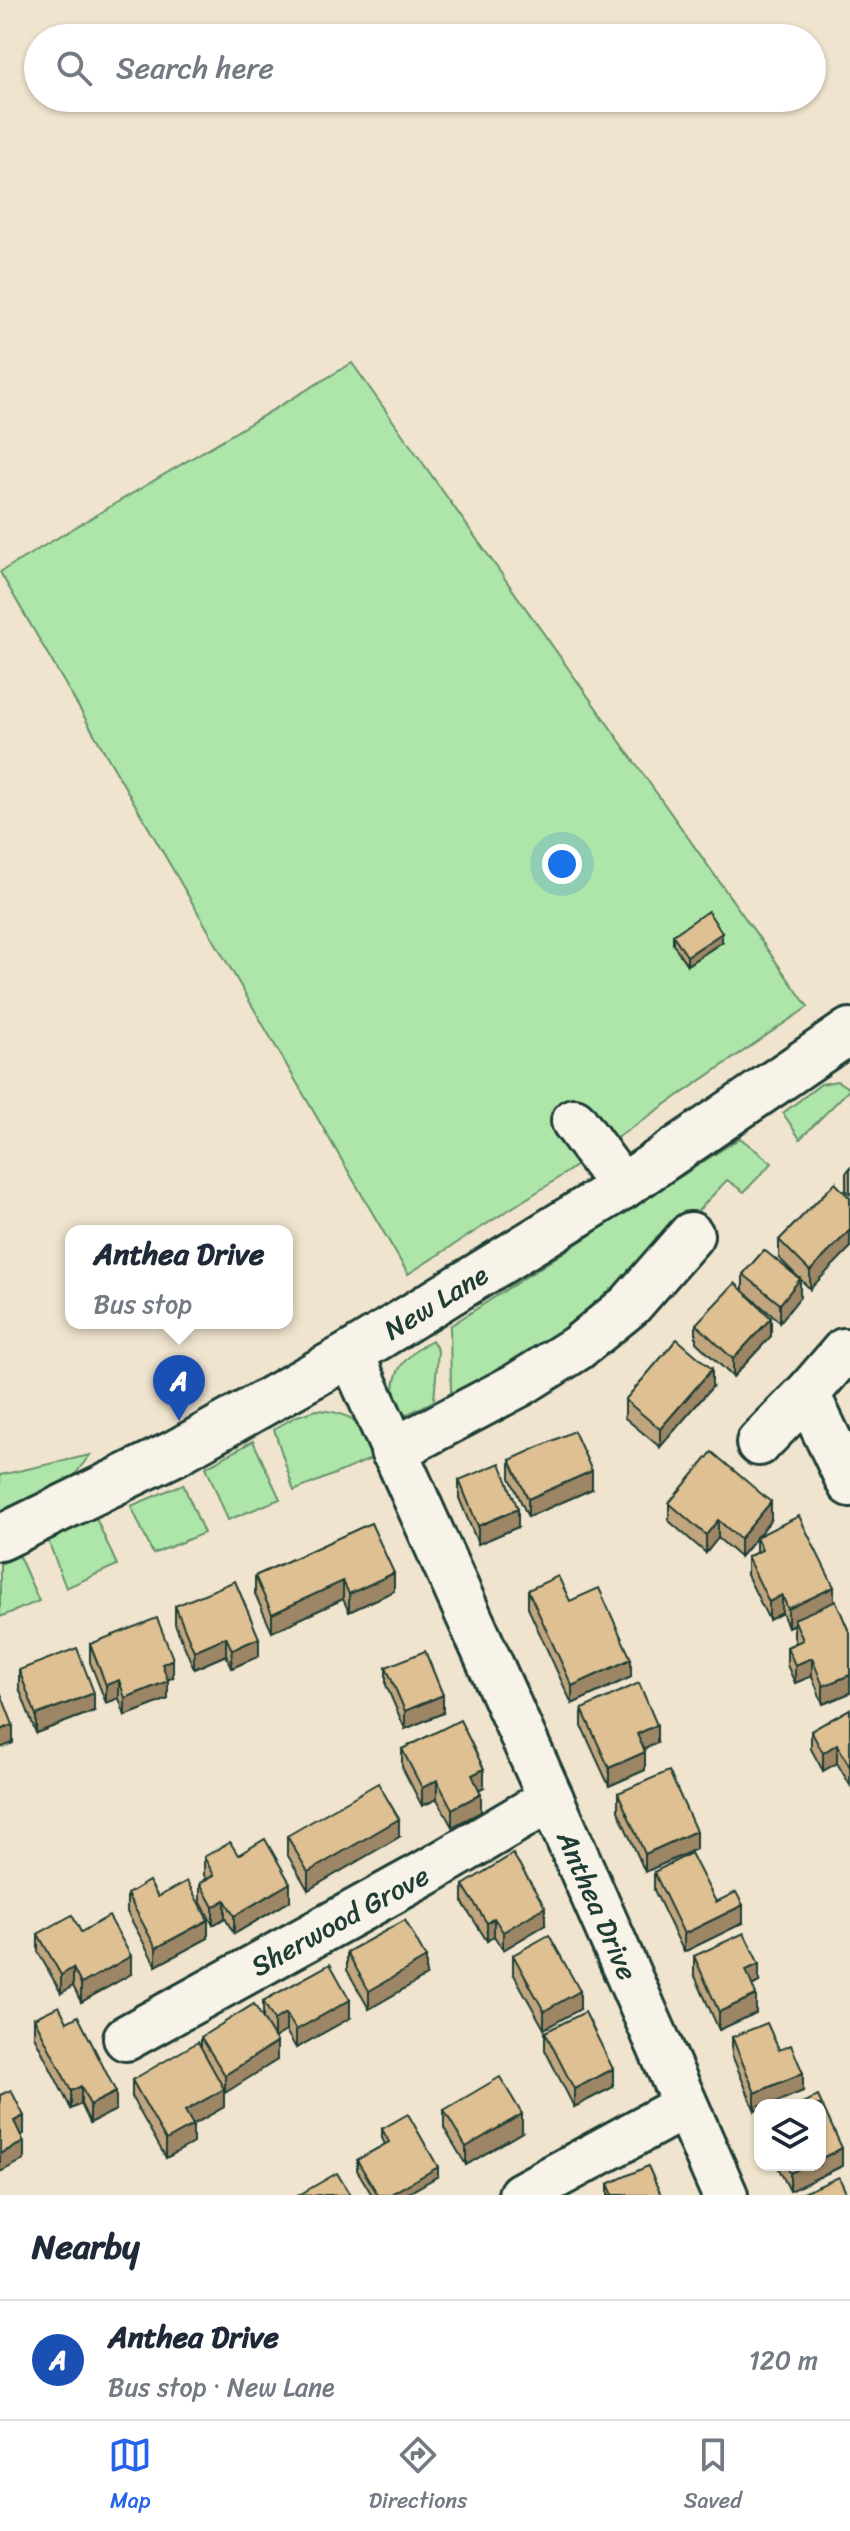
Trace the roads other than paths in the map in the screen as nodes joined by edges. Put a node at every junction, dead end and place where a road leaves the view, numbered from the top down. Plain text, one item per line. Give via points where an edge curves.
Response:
1 (846, 1043) edge
2 (574, 1121) dead end
3 (622, 1187) junction
4 (691, 1235) dead end
5 (844, 1351) dead end
6 (351, 1354) junction
7 (807, 1394) junction
8 (759, 1443) dead end
9 (393, 1451) junction
10 (850, 1484) edge
11 (0, 1538) edge
12 (551, 1799) junction
13 (127, 2039) dead end
14 (685, 2106) junction
15 (521, 2195) edge
16 (725, 2195) edge

1 - 3 street, New Lane
2 - 3 street
3 - 6 street, New Lane
4 - 9 street via 630,1305 577,1348
5 - 7 street
6 - 9 street, Anthea Drive
6 - 11 street, New Lane via 175,1453
7 - 8 street
7 - 10 street
9 - 12 street, Anthea Drive
12 - 13 street, Sherwood Grove
12 - 14 street, Anthea Drive
14 - 15 street
14 - 16 street, Anthea Drive

